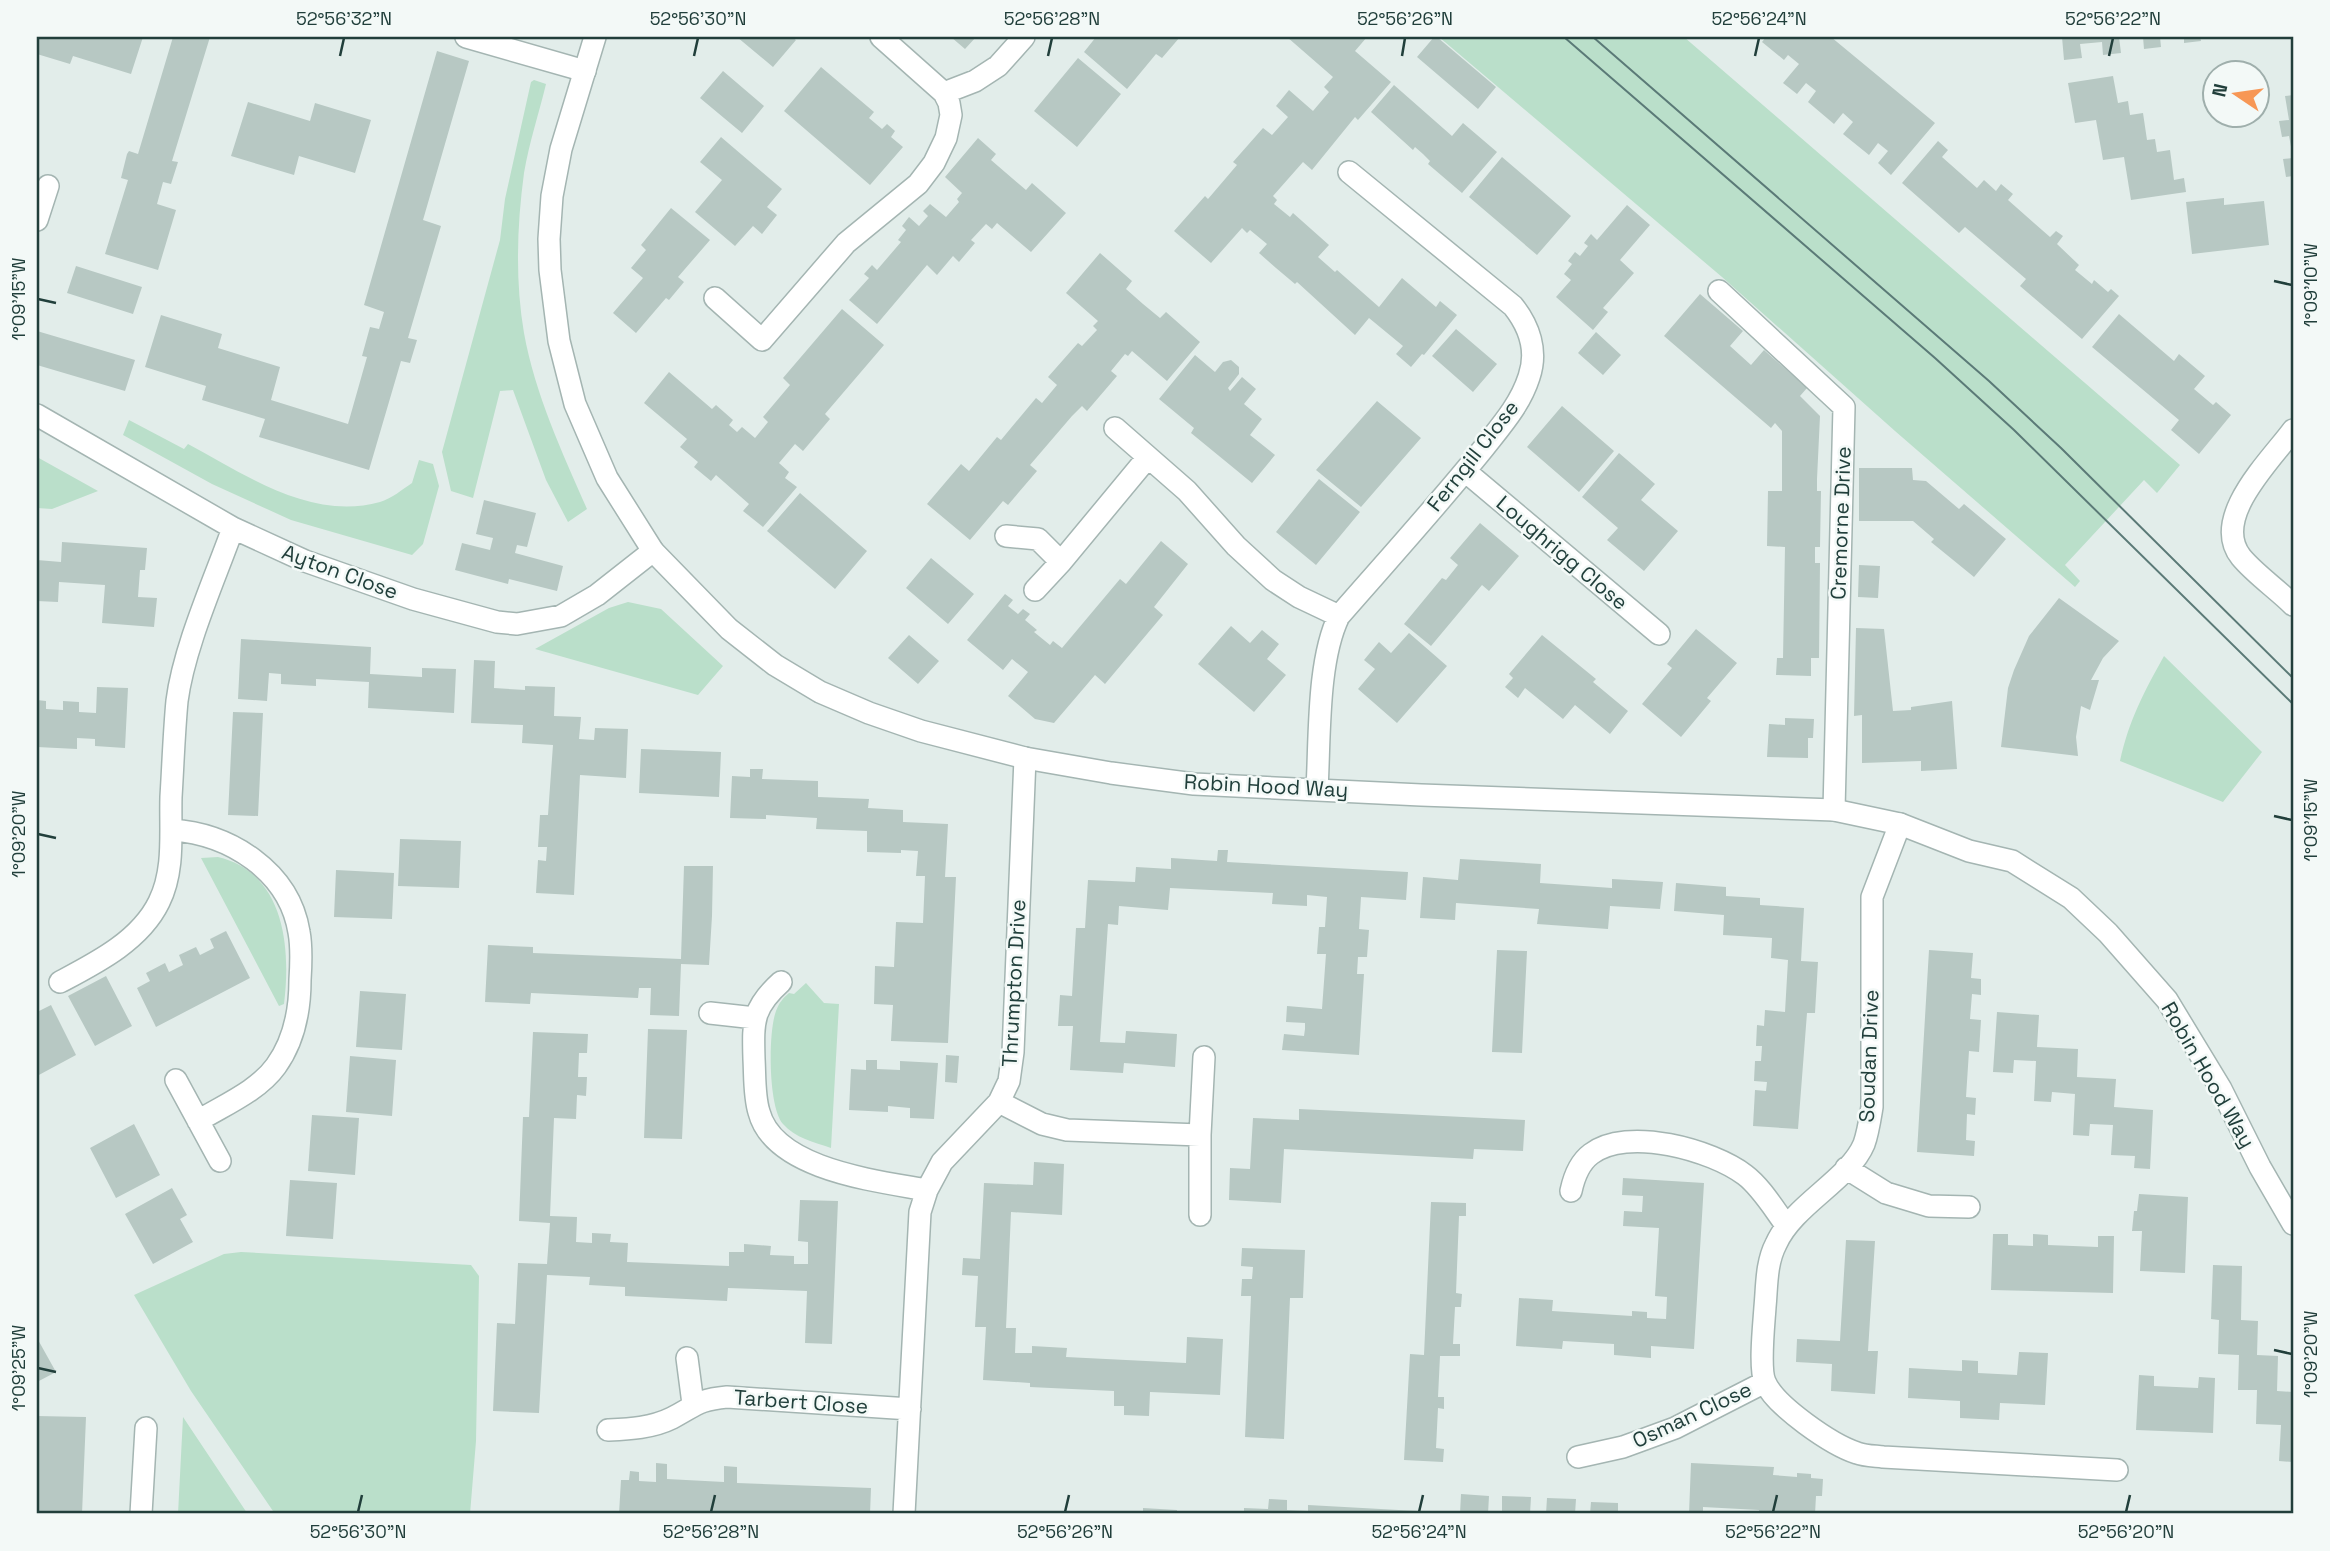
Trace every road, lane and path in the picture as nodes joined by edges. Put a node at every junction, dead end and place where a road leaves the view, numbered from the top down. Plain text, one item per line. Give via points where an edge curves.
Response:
1 (466, 37) edge
2 (595, 37) edge
3 (881, 37) edge
4 (1024, 37) edge
5 (585, 71) junction
6 (944, 93) junction
7 (1349, 172) dead end
8 (48, 186) dead end
9 (37, 220) edge
10 (1719, 291) dead end
11 (715, 298) dead end
12 (37, 415) edge
13 (1115, 428) dead end
14 (2293, 430) edge
15 (1148, 457) junction
16 (1465, 471) junction
17 (233, 528) junction
18 (1006, 536) dead end
19 (653, 551) junction
20 (1061, 562) junction
21 (1035, 590) dead end
22 (2293, 605) edge
23 (1339, 616) junction
24 (1659, 634) dead end
25 (1025, 758) junction
26 (1317, 789) junction
27 (1834, 810) junction
28 (1900, 824) junction
29 (172, 830) junction
30 (60, 982) dead end
31 (781, 982) dead end
32 (710, 1013) dead end
33 (755, 1018) junction
34 (1204, 1057) dead end
35 (176, 1080) dead end
36 (999, 1102) junction
37 (198, 1121) junction
38 (1200, 1135) junction
39 (220, 1161) dead end
40 (1846, 1168) junction
41 (927, 1190) junction
42 (1571, 1191) dead end
43 (1969, 1207) dead end
44 (1200, 1215) dead end
45 (2293, 1224) edge
46 (1786, 1225) junction
47 (687, 1358) dead end
48 (1765, 1382) junction
49 (693, 1404) junction
50 (910, 1409) junction
51 (146, 1428) dead end
52 (608, 1430) dead end
53 (1578, 1457) dead end
54 (2117, 1470) dead end
55 (141, 1514) edge
56 (904, 1514) edge

1 - 5 street
2 - 5 street, Robin Hood Way
3 - 6 street
4 - 6 street via 998,66
5 - 19 street, Robin Hood Way via 552,196 550,260 559,341 575,404 607,478
6 - 11 street via 951,116 934,163 918,184 846,243 762,340
7 - 16 street, Ferngill Close via 1513,306 1526,322 1532,353 1530,375 1517,404
8 - 9 street
10 - 27 street, Cremorne Drive via 1844,407
12 - 17 street, Ayton Close
13 - 15 street
14 - 22 street via 2241,499 2232,534 2240,555
15 - 20 street
15 - 23 street via 1273,580
16 - 23 street, Ferngill Close
16 - 24 street, Loughrigg Close
17 - 19 street, Ayton Close via 347,577 517,624 561,616 597,595
17 - 29 street via 182,674
18 - 20 street via 1038,540
19 - 25 street, Robin Hood Way via 729,629 820,692 895,722
20 - 21 street
23 - 26 street, Ferngill Close via 1325,657
25 - 26 street, Robin Hood Way via 1194,784
25 - 36 street, Thrumpton Drive via 1013,1052 1009,1081
26 - 27 street, Robin Hood Way
27 - 28 street, Robin Hood Way
28 - 40 street, Soudan Drive via 1872,897 1872,1107 1863,1146
28 - 45 street, Robin Hood Way via 1969,851 2012,861 2071,898 2108,933 2167,1000 2188,1032
29 - 30 street via 167,881 159,904 116,950
29 - 37 street via 230,844 259,863 278,882 299,932 300,992 291,1041 275,1068 257,1085
31 - 33 street via 759,1006
32 - 33 street
33 - 41 street via 759,1114 770,1133 808,1162
34 - 38 street
35 - 37 street
36 - 38 street via 1042,1124 1067,1130
36 - 41 street, Thrumpton Drive via 942,1162
37 - 39 street
38 - 44 street
40 - 43 street via 1886,1193 1929,1206
40 - 46 street, Soudan Drive
41 - 50 street, Thrumpton Drive via 920,1212
42 - 46 street via 1584,1160 1602,1147 1630,1142 1670,1144 1722,1160 1748,1177
46 - 48 street, Soudan Drive via 1768,1270 1762,1345
47 - 49 street
48 - 53 street, Osman Close via 1675,1428
48 - 54 street via 1803,1422 1857,1454
49 - 50 street, Tarbert Close via 727,1397
49 - 52 street, Tarbert Close via 649,1426
50 - 56 street, Thrumpton Drive
51 - 55 street

